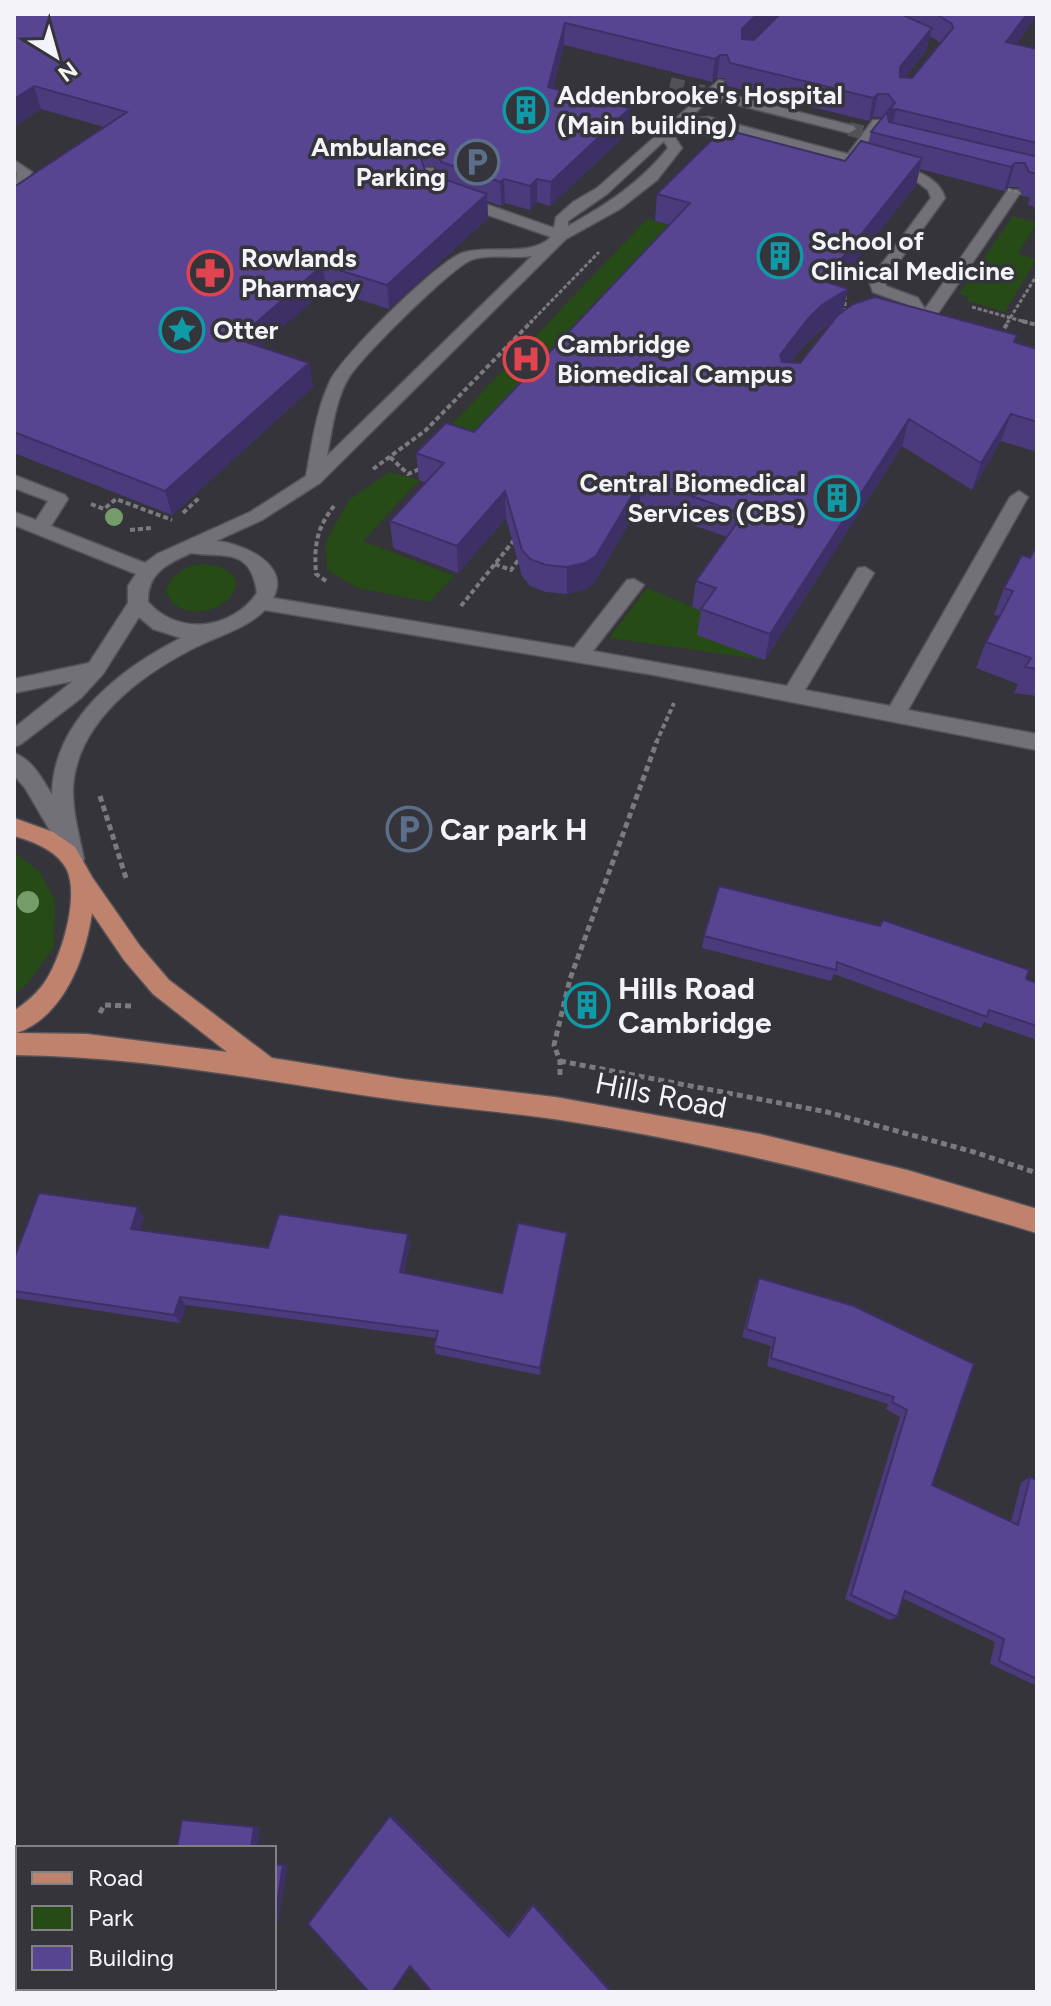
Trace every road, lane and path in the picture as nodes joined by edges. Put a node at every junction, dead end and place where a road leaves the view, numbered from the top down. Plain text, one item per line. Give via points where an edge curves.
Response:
1 (878, 123) edge
2 (669, 128) junction
3 (849, 129) tunnel mouth
4 (851, 159) junction
5 (14, 164) edge
6 (428, 171) edge
7 (994, 181) edge
8 (996, 186) edge
9 (1018, 186) edge
10 (14, 190) edge
11 (1037, 194) edge
12 (556, 241) junction
13 (602, 249) dead end
14 (1037, 275) edge
15 (900, 316) edge
16 (931, 324) junction
17 (995, 344) edge
18 (390, 457) junction
19 (435, 463) edge
20 (366, 474) dead end
21 (314, 479) junction
22 (14, 481) edge
23 (1019, 497) dead end
24 (199, 498) edge
25 (59, 499) junction
26 (336, 504) dead end
27 (14, 518) edge
28 (183, 521) dead end
29 (169, 524) edge
30 (40, 528) junction
31 (156, 528) dead end
32 (524, 528) edge
33 (126, 530) dead end
34 (188, 548) junction
35 (519, 559) edge
36 (494, 564) junction
37 (147, 571) junction
38 (865, 573) dead end
39 (328, 583) dead end
40 (634, 585) dead end
41 (138, 603) junction
42 (261, 603) junction
43 (455, 613) dead end
44 (209, 632) junction
45 (579, 655) junction
46 (96, 669) junction
47 (720, 682) junction
48 (14, 686) edge
49 (792, 695) junction
50 (895, 715) junction
51 (14, 739) edge
52 (1037, 742) edge
53 (14, 761) edge
54 (100, 784) dead end
55 (14, 827) edge
56 (78, 870) junction
57 (128, 883) dead end
58 (142, 1000) dead end
59 (98, 1019) dead end
60 (14, 1024) edge
61 (14, 1044) edge
62 (560, 1061) junction
63 (265, 1068) junction
64 (559, 1079) dead end
65 (1037, 1173) edge
66 (1037, 1221) edge

1 - 4 street
2 - 3 street via 721,90
2 - 4 street via 709,121
2 - 12 street via 602,191 561,220
2 - 12 street via 675,148 652,177
4 - 16 street via 921,178 935,188 938,198 877,281 879,289 912,301
5 - 10 street via 25,172
6 - 12 street via 433,191
7 - 11 path, bridge
8 - 11 path, bridge
9 - 16 street
12 - 21 street
12 - 21 street via 531,255 495,251 454,263 341,375
13 - 18 path via 426,430
14 - 17 path
15 - 16 street
18 - 19 path via 408,474
18 - 20 path
21 - 34 street via 256,516
22 - 25 street
23 - 50 street
24 - 25 path via 174,521 116,499 104,509
25 - 30 street
26 - 39 path via 318,526 314,543 316,574
27 - 30 street
28 - 29 path
30 - 37 street
31 - 33 path
32 - 36 path
34 - 37 street
34 - 42 street via 215,546 249,555 262,567 267,583
35 - 36 path via 511,570
36 - 43 path
37 - 41 street via 138,586
38 - 49 street
40 - 45 street
41 - 44 street via 152,621 177,632
41 - 46 street
42 - 44 street via 235,623
42 - 45 street
44 - 56 street via 127,682 91,717 72,749 63,778 62,809
45 - 47 street
46 - 48 street
46 - 51 street
47 - 49 street
47 - 62 path via 677,696 660,733 570,979 554,1045
49 - 50 street
50 - 52 street
53 - 56 street via 53,814
54 - 57 path
55 - 56 main road, Hills Road via 43,836
56 - 60 main road via 74,946 53,990 35,1011
56 - 63 main road, Hills Road via 161,987
58 - 59 path via 129,1008 104,1005
61 - 63 main road, Hills Road via 87,1045
62 - 64 path
62 - 65 path via 827,1112
63 - 66 main road, Hills Road via 555,1108 760,1146

